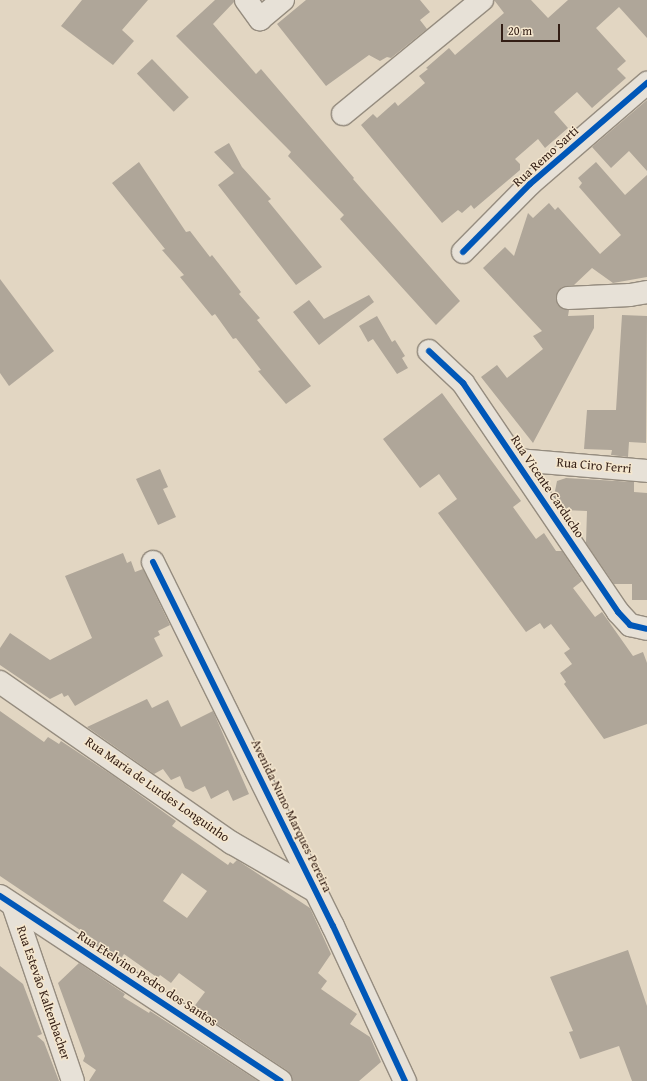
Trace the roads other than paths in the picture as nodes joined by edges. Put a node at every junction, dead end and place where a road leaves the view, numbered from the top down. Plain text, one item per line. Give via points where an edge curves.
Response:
1 (246, 0) edge
2 (284, 0) edge
3 (482, 0) edge
4 (647, 83) edge
5 (343, 114) dead end
6 (463, 252) dead end
7 (647, 292) edge
8 (568, 298) dead end
9 (429, 351) dead end
10 (517, 460) junction
11 (647, 471) edge
12 (153, 562) dead end
13 (647, 629) edge
14 (0, 682) edge
15 (317, 892) junction
16 (7, 901) edge
17 (73, 1081) edge
18 (282, 1081) edge
19 (405, 1081) edge

1 - 2 street via 260,19
3 - 5 street
4 - 6 street, Rua Remo Sarti via 530,184
7 - 8 street via 630,296
9 - 10 street, Rua Vicente Carducho via 463,383
10 - 11 street, Rua Ciro Ferri
10 - 13 street, Rua Vicente Carducho via 618,612 630,625
12 - 15 street, Avenida Nuno Marques Pereira
14 - 15 street, Rua Maria de Lurdes Longuinho via 232,843
15 - 19 street, Avenida Nuno Marques Pereira
16 - 17 street, Rua Estevão Kaltenbacher
16 - 18 street, Rua Etelvino Pedro dos Santos

